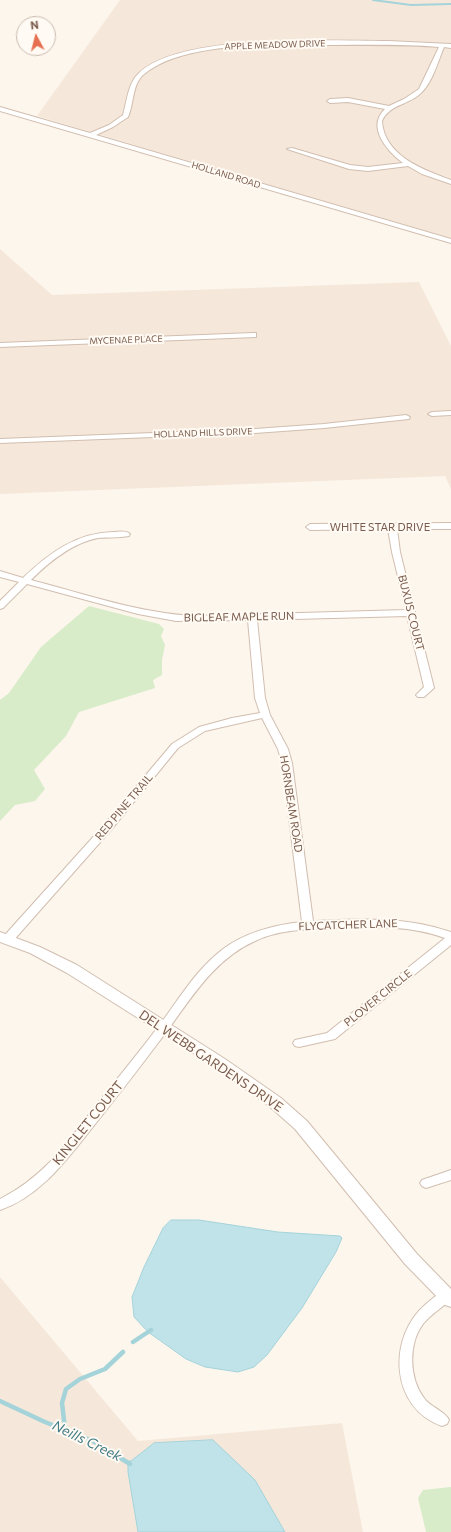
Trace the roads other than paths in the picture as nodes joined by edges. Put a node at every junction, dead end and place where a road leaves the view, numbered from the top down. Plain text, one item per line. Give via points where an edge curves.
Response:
1 (442, 46) junction
2 (451, 46) edge
3 (330, 101) dead end
4 (389, 108) junction
5 (0, 109) edge
6 (91, 135) junction
7 (290, 149) dead end
8 (408, 164) junction
9 (451, 182) edge
10 (451, 241) edge
11 (253, 335) dead end
12 (0, 345) edge
13 (451, 413) edge
14 (432, 414) dead end
15 (406, 417) dead end
16 (0, 442) edge
17 (451, 526) edge
18 (310, 527) dead end
19 (392, 527) junction
20 (126, 534) dead end
21 (0, 574) edge
22 (26, 581) junction
23 (0, 606) edge
24 (411, 613) junction
25 (252, 617) junction
26 (421, 695) dead end
27 (265, 715) junction
28 (308, 924) junction
29 (451, 936) edge
30 (4, 938) edge
31 (451, 939) edge
32 (164, 1028) junction
33 (299, 1043) dead end
34 (451, 1175) edge
35 (426, 1183) dead end
36 (0, 1205) edge
37 (448, 1298) edge
38 (442, 1420) dead end

1 - 2 street, APPLE MEADOW DRIVE
1 - 4 street via 421,89 404,102
1 - 6 street, APPLE MEADOW DRIVE via 381,43 260,44 213,47 189,52 166,59 141,74 134,84 126,116
3 - 4 street via 348,100
4 - 8 street via 381,116 378,128 385,140
5 - 6 street, HOLLAND ROAD
6 - 10 street, HOLLAND ROAD
7 - 8 street via 349,167 368,169
8 - 9 street
11 - 12 street, MYCENAE PLACE
13 - 14 street
15 - 16 street, HOLLAND HILLS DRIVE via 255,431
17 - 19 street, WHITE STAR DRIVE
18 - 19 street, WHITE STAR DRIVE
19 - 24 street, BUXUS COURT
20 - 22 street via 92,537 70,545
21 - 22 street, BIGLEAF MAPLE RUN
22 - 23 street
22 - 25 street, BIGLEAF MAPLE RUN via 166,616 194,619
24 - 25 street, BIGLEAF MAPLE RUN
24 - 26 street, BUXUS COURT via 429,688
25 - 27 street, HORNBEAM ROAD via 260,698
27 - 28 street, HORNBEAM ROAD via 276,734 287,763
27 - 30 street, RED PINE TRAIL via 202,729 175,746 107,828
28 - 29 street, FLYCATCHER LANE via 406,923 432,928
28 - 32 street, FLYCATCHER LANE via 257,935 238,944 221,957 198,981
30 - 32 street, DEL WEBB GARDENS DRIVE via 72,969
31 - 33 street, PLOVER CIRCLE via 331,1036
32 - 36 street, KINGLET COURT via 62,1157 34,1186
32 - 37 street, DEL WEBB GARDENS DRIVE via 275,1102 301,1125 411,1259
34 - 35 street
37 - 38 street via 424,1313 413,1329 406,1350 407,1371 414,1394 426,1410

